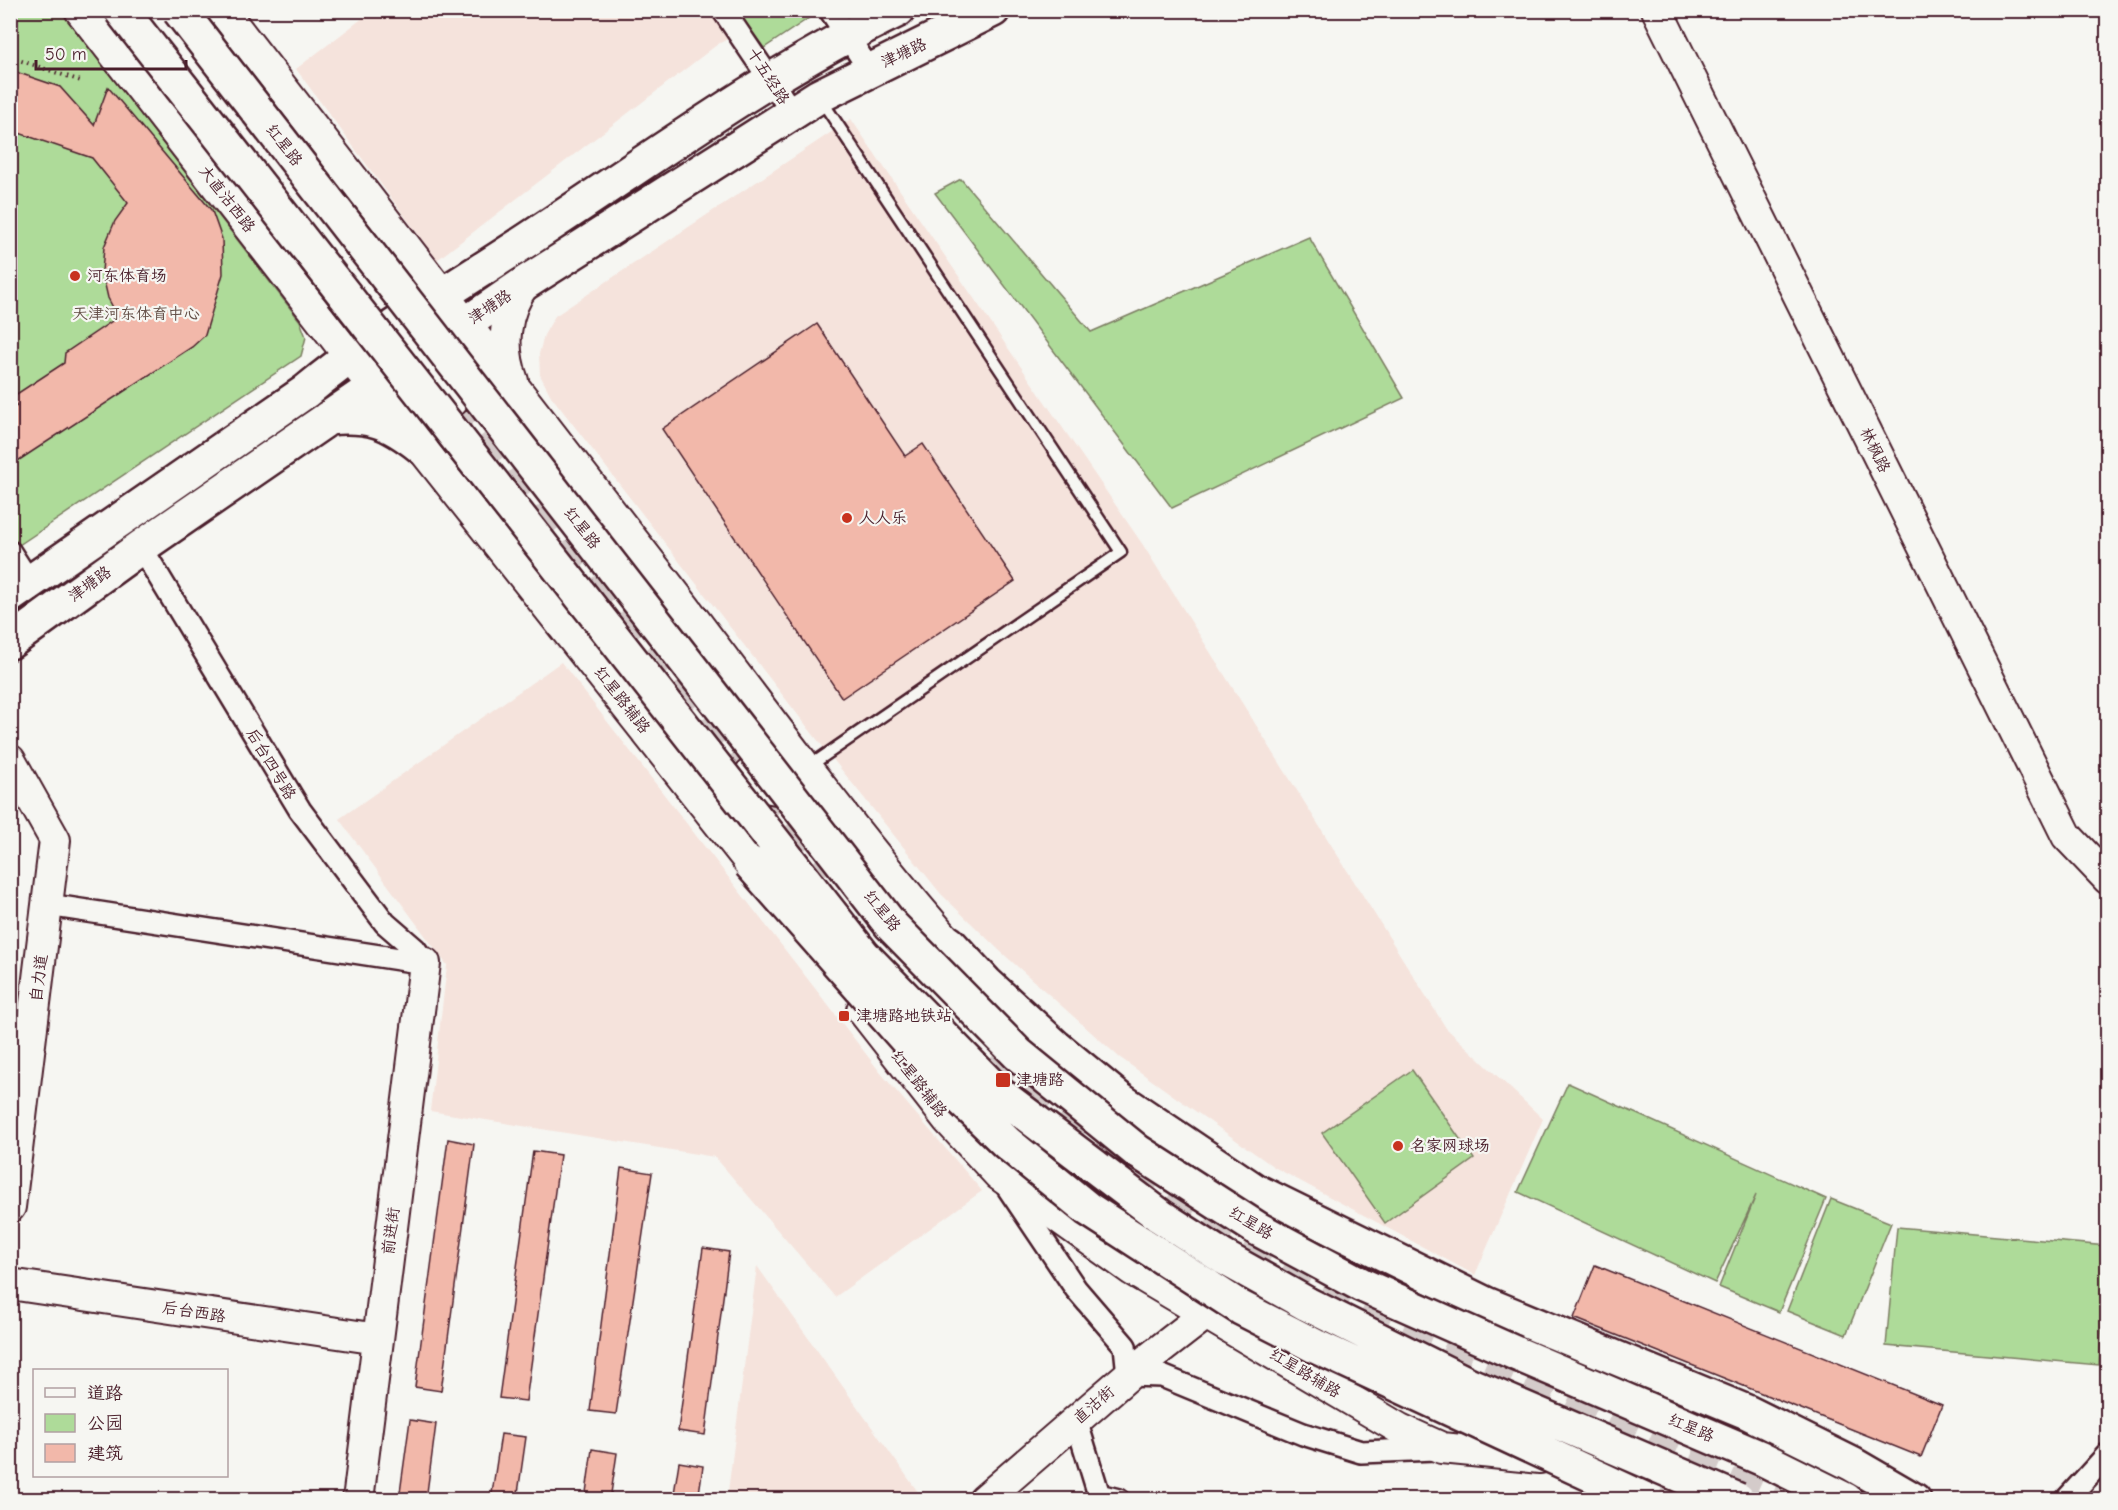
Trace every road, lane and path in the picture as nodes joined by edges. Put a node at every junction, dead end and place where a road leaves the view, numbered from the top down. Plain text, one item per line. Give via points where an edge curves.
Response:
1 (80, 10) edge
2 (121, 10) edge
3 (179, 10) edge
4 (222, 10) edge
5 (723, 10) edge
6 (898, 10) edge
7 (993, 10) edge
8 (1656, 10) edge
9 (838, 23) edge
10 (10, 57) edge
11 (869, 69) junction
12 (770, 80) junction
13 (81, 81) dead end
14 (805, 104) junction
15 (525, 283) junction
16 (452, 306) junction
17 (314, 310) junction
18 (402, 367) junction
19 (360, 369) junction
20 (305, 392) junction
21 (518, 392) junction
22 (453, 401) tunnel mouth
23 (328, 418) junction
24 (421, 447) junction
25 (141, 547) junction
26 (10, 552) edge
27 (20, 590) edge
28 (10, 642) edge
29 (10, 760) edge
30 (806, 769) junction
31 (750, 774) dead end
32 (769, 798) junction
33 (842, 814) junction
34 (735, 826) junction
35 (750, 863) junction
36 (2108, 879) edge
37 (48, 905) junction
38 (949, 943) joint
39 (425, 963) junction
40 (18, 1091) edge
41 (999, 1175) junction
42 (10, 1207) edge
43 (10, 1284) edge
44 (1206, 1314) junction
45 (378, 1339) junction
46 (1128, 1375) junction
47 (1076, 1420) junction
48 (1443, 1448) junction
49 (2108, 1454) edge
50 (1539, 1458) dead end
51 (358, 1500) edge
52 (984, 1500) edge
53 (1119, 1500) edge
54 (1646, 1500) tunnel mouth
55 (1738, 1500) edge
56 (1846, 1500) edge
57 (1914, 1500) edge
58 (2066, 1500) edge

1 - 17 main road, 大直沽西路
2 - 55 main road, bridge via 863,955 998,1093 1160,1216 1307,1304 1470,1385
3 - 56 main road, 红星路, bridge via 891,925 1018,1054 1137,1151 1258,1229 1331,1268 1493,1343 1761,1458
4 - 16 main road
5 - 12 street, 十五经路
6 - 9 main road, 津塘路
7 - 11 main road, 津塘路
8 - 36 main road, 林枫路 via 2067,836
9 - 11 street
9 - 12 main road, 津塘路
10 - 13 path
11 - 14 main road, 津塘路
12 - 14 street, 十五经路
12 - 16 main road, 津塘路 via 490,266
14 - 15 main road, 津塘路
14 - 30 lane via 1121,552
15 - 16 main road, 津塘路
15 - 21 main road via 513,303 506,336 509,369
16 - 18 main road, 津塘路
16 - 19 main road, 津塘路
16 - 21 main road
17 - 19 main road, 大直沽西路
17 - 20 main road via 323,350
18 - 19 main road, 津塘路
18 - 22 main road
18 - 24 main road via 402,406
19 - 20 main road, 津塘路
19 - 23 main road, 津塘路
19 - 24 main road, 红星路辅路
20 - 27 main road, 津塘路
21 - 30 main road
23 - 24 main road via 377,420 396,428
23 - 25 main road, 津塘路
24 - 34 main road, 红星路辅路
25 - 28 main road, 津塘路
25 - 39 street, 后台四号路 via 300,810 385,922
26 - 27 street
29 - 37 main road, 自力道 via 55,840
30 - 32 lane
30 - 33 main road
31 - 32 main road
32 - 33 main road via 811,796
32 - 34 lane
33 - 38 main road
34 - 35 main road, 红星路辅路
35 - 41 main road, 红星路辅路 via 948,1120
35 - 54 main road, bridge via 944,1082 1007,1143 1088,1209 1241,1308 1304,1341
37 - 39 street
37 - 40 main road, 自力道
38 - 57 main road via 986,983 1119,1099 1254,1190 1486,1304 1747,1412
39 - 45 main road, 前进街
40 - 42 main road, 自力道
41 - 44 main road, 红星路辅路 via 1132,1270
41 - 46 street via 1076,1289 1125,1346
43 - 45 main road, 后台西路
44 - 46 main road, 直沽街
44 - 48 main road, 红星路辅路 via 1400,1429
45 - 51 main road, 前进街
46 - 47 main road, 直沽街
46 - 48 street via 1162,1376 1303,1434 1361,1452
47 - 52 main road, 直沽街
47 - 53 street via 1099,1495
48 - 50 main road, 红星路辅路
49 - 58 street

